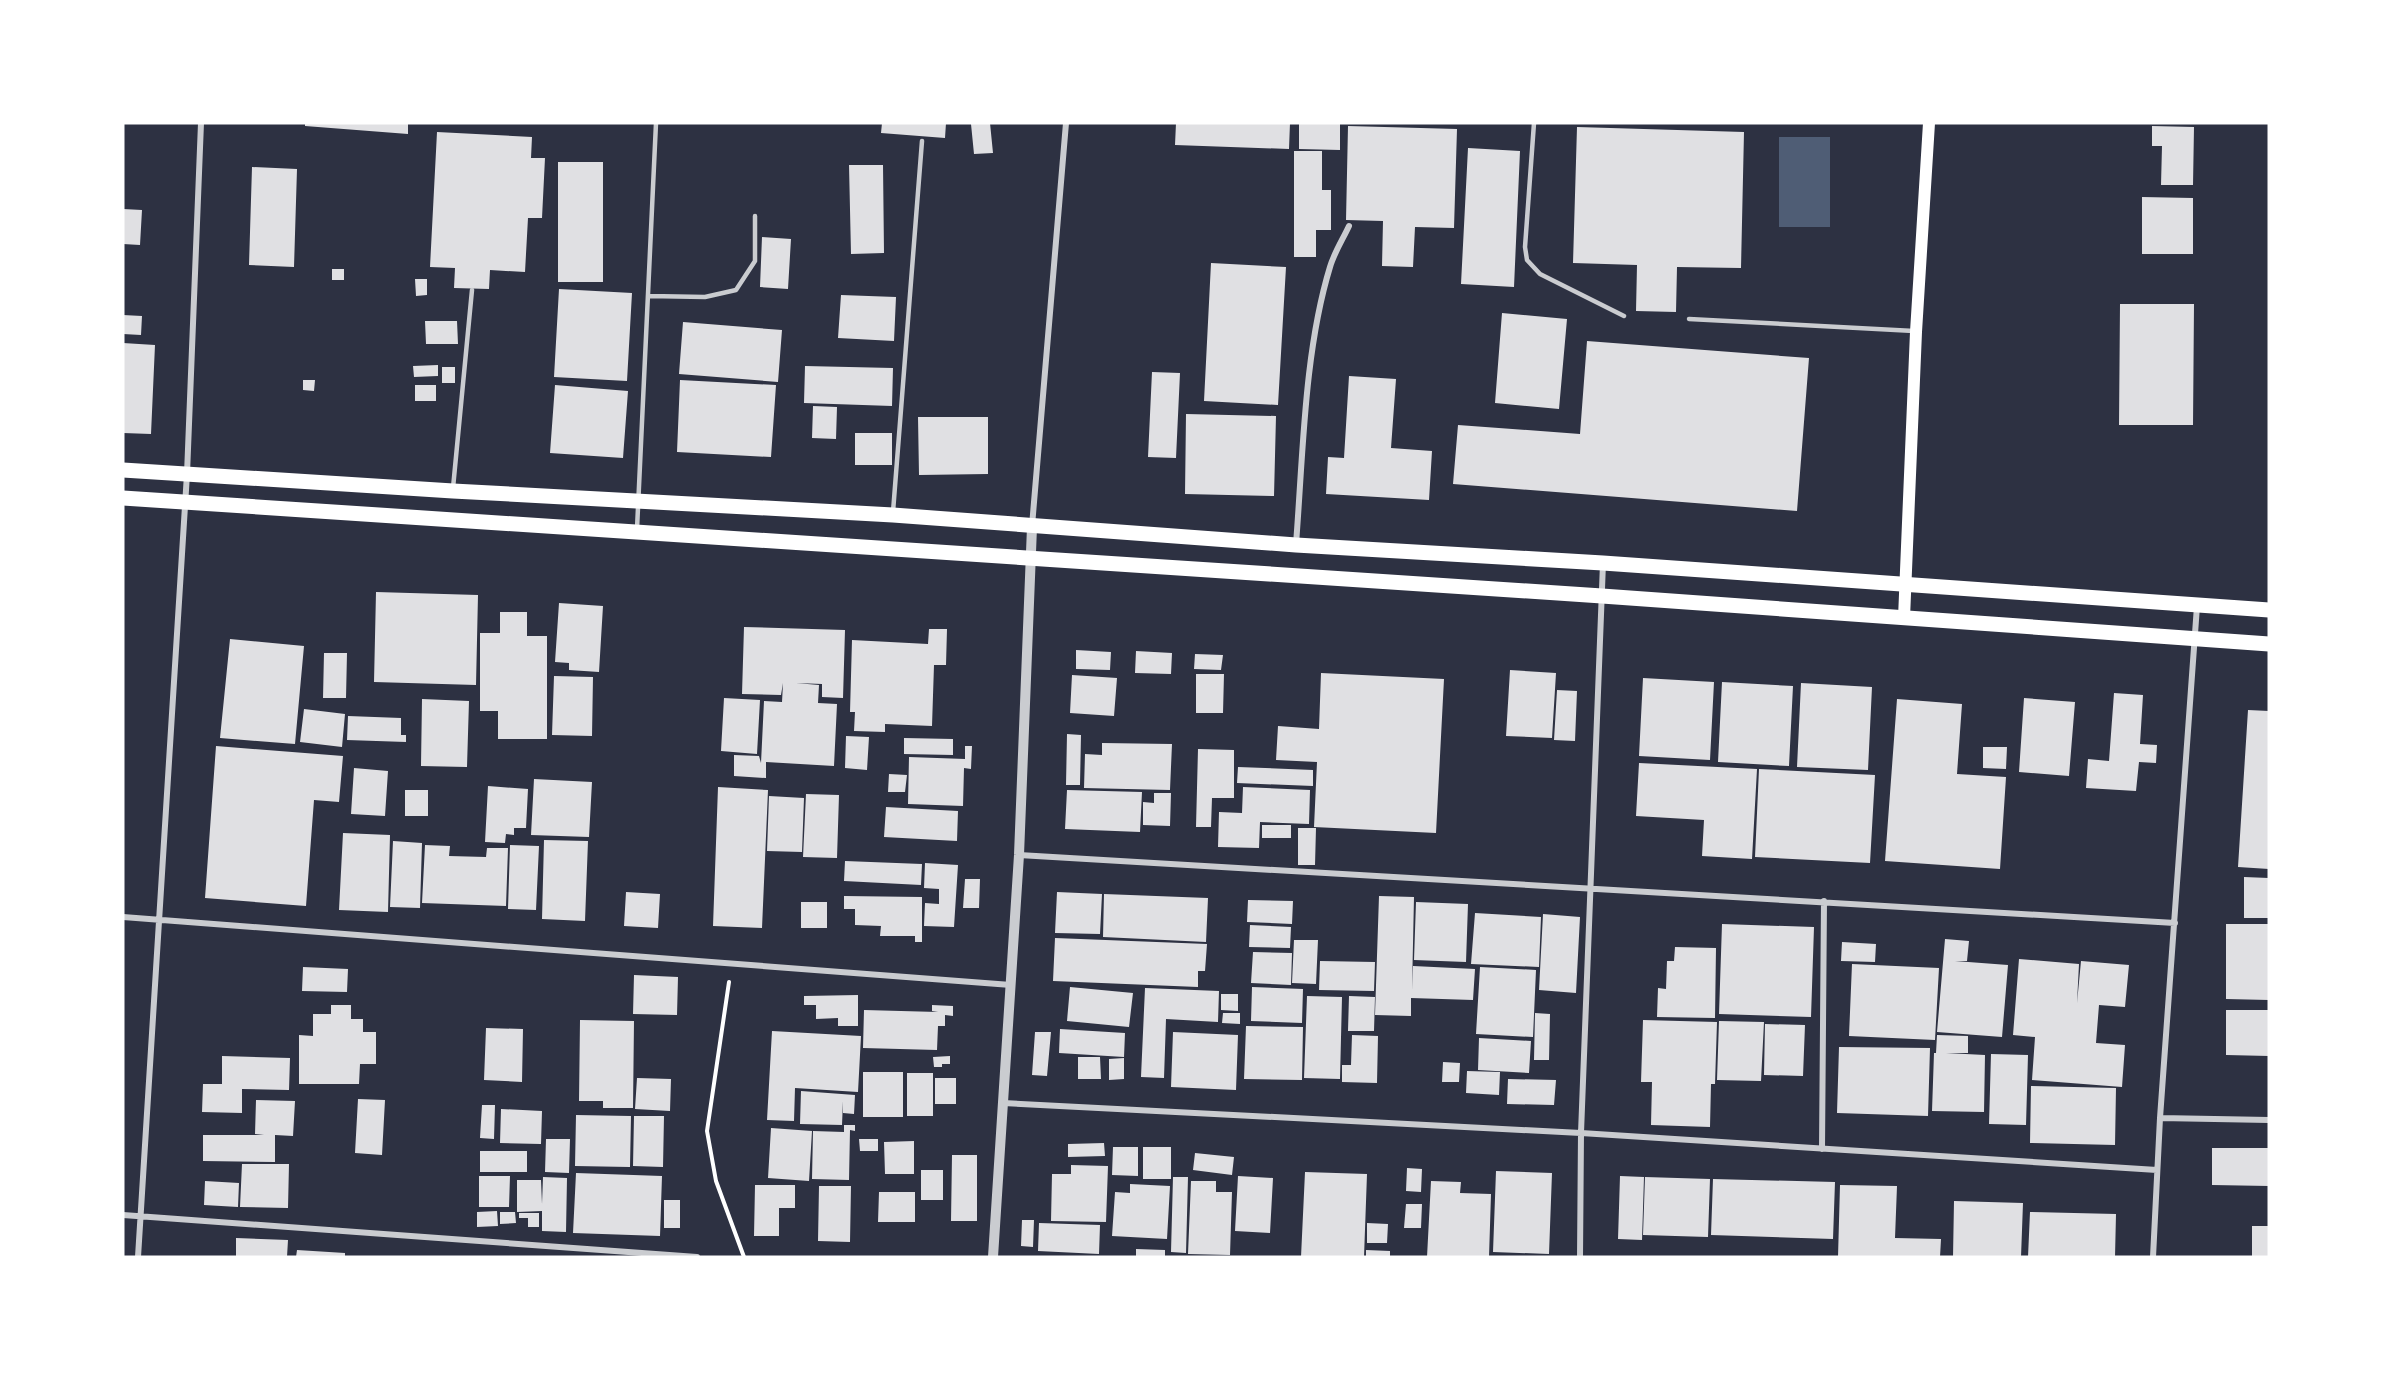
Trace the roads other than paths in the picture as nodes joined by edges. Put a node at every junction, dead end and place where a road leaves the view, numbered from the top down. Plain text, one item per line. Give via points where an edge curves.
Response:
1 (201, 123) edge
2 (657, 123) edge
3 (1066, 123) edge
4 (1534, 123) edge
5 (1929, 123) edge
6 (922, 141) dead end
7 (755, 216) dead end
8 (1349, 226) dead end
9 (472, 290) dead end
10 (648, 296) junction
11 (1624, 316) dead end
12 (1689, 318) dead end
13 (1916, 332) junction
14 (123, 470) edge
15 (187, 474) junction
16 (453, 491) junction
17 (123, 498) edge
18 (639, 501) junction
19 (185, 502) junction
20 (893, 515) junction
21 (1032, 527) junction
22 (636, 532) junction
23 (1296, 545) junction
24 (1030, 559) junction
25 (1603, 563) junction
26 (1906, 585) junction
27 (1602, 596) junction
28 (2197, 606) junction
29 (2269, 610) edge
30 (1904, 618) junction
31 (2194, 639) junction
32 (2269, 644) edge
33 (1019, 855) junction
34 (1590, 887) junction
35 (1824, 901) junction
36 (123, 917) edge
37 (160, 920) junction
38 (2175, 923) junction
39 (1011, 985) junction
40 (1003, 1103) junction
41 (2160, 1118) junction
42 (2269, 1120) edge
43 (1581, 1133) junction
44 (1822, 1149) junction
45 (2157, 1170) junction
46 (123, 1215) edge
47 (140, 1216) junction
48 (138, 1257) edge
49 (698, 1257) edge
50 (993, 1257) edge
51 (1580, 1257) edge
52 (2153, 1257) edge

1 - 15 street
2 - 10 lane
3 - 21 street
4 - 11 lane via 1527,260 1540,274
5 - 13 main road
6 - 20 lane
7 - 10 lane via 755,261 736,290 705,297
8 - 23 street via 1330,265 1318,318
9 - 16 lane
10 - 18 lane
12 - 13 lane
13 - 26 main road
14 - 15 main road
15 - 16 main road
15 - 19 street
16 - 18 main road
17 - 19 main road
18 - 20 main road
18 - 22 lane
19 - 22 main road
19 - 37 street
20 - 21 main road
21 - 23 main road
21 - 24 street
22 - 24 main road
23 - 25 main road
24 - 27 main road
24 - 33 street
25 - 26 main road
25 - 27 street
26 - 28 main road
26 - 30 main road
27 - 30 main road
27 - 34 street
28 - 29 main road
28 - 31 street
30 - 31 main road
31 - 32 main road
31 - 38 street
33 - 34 street
33 - 39 street
34 - 35 street
34 - 43 street
35 - 38 street
35 - 44 street
36 - 37 street
37 - 39 street
37 - 47 street
38 - 41 street
39 - 40 street
40 - 43 street
40 - 50 street
41 - 42 street
41 - 45 street
43 - 44 street
43 - 51 street
44 - 45 street
45 - 52 street
46 - 47 street
47 - 48 street
47 - 49 street

